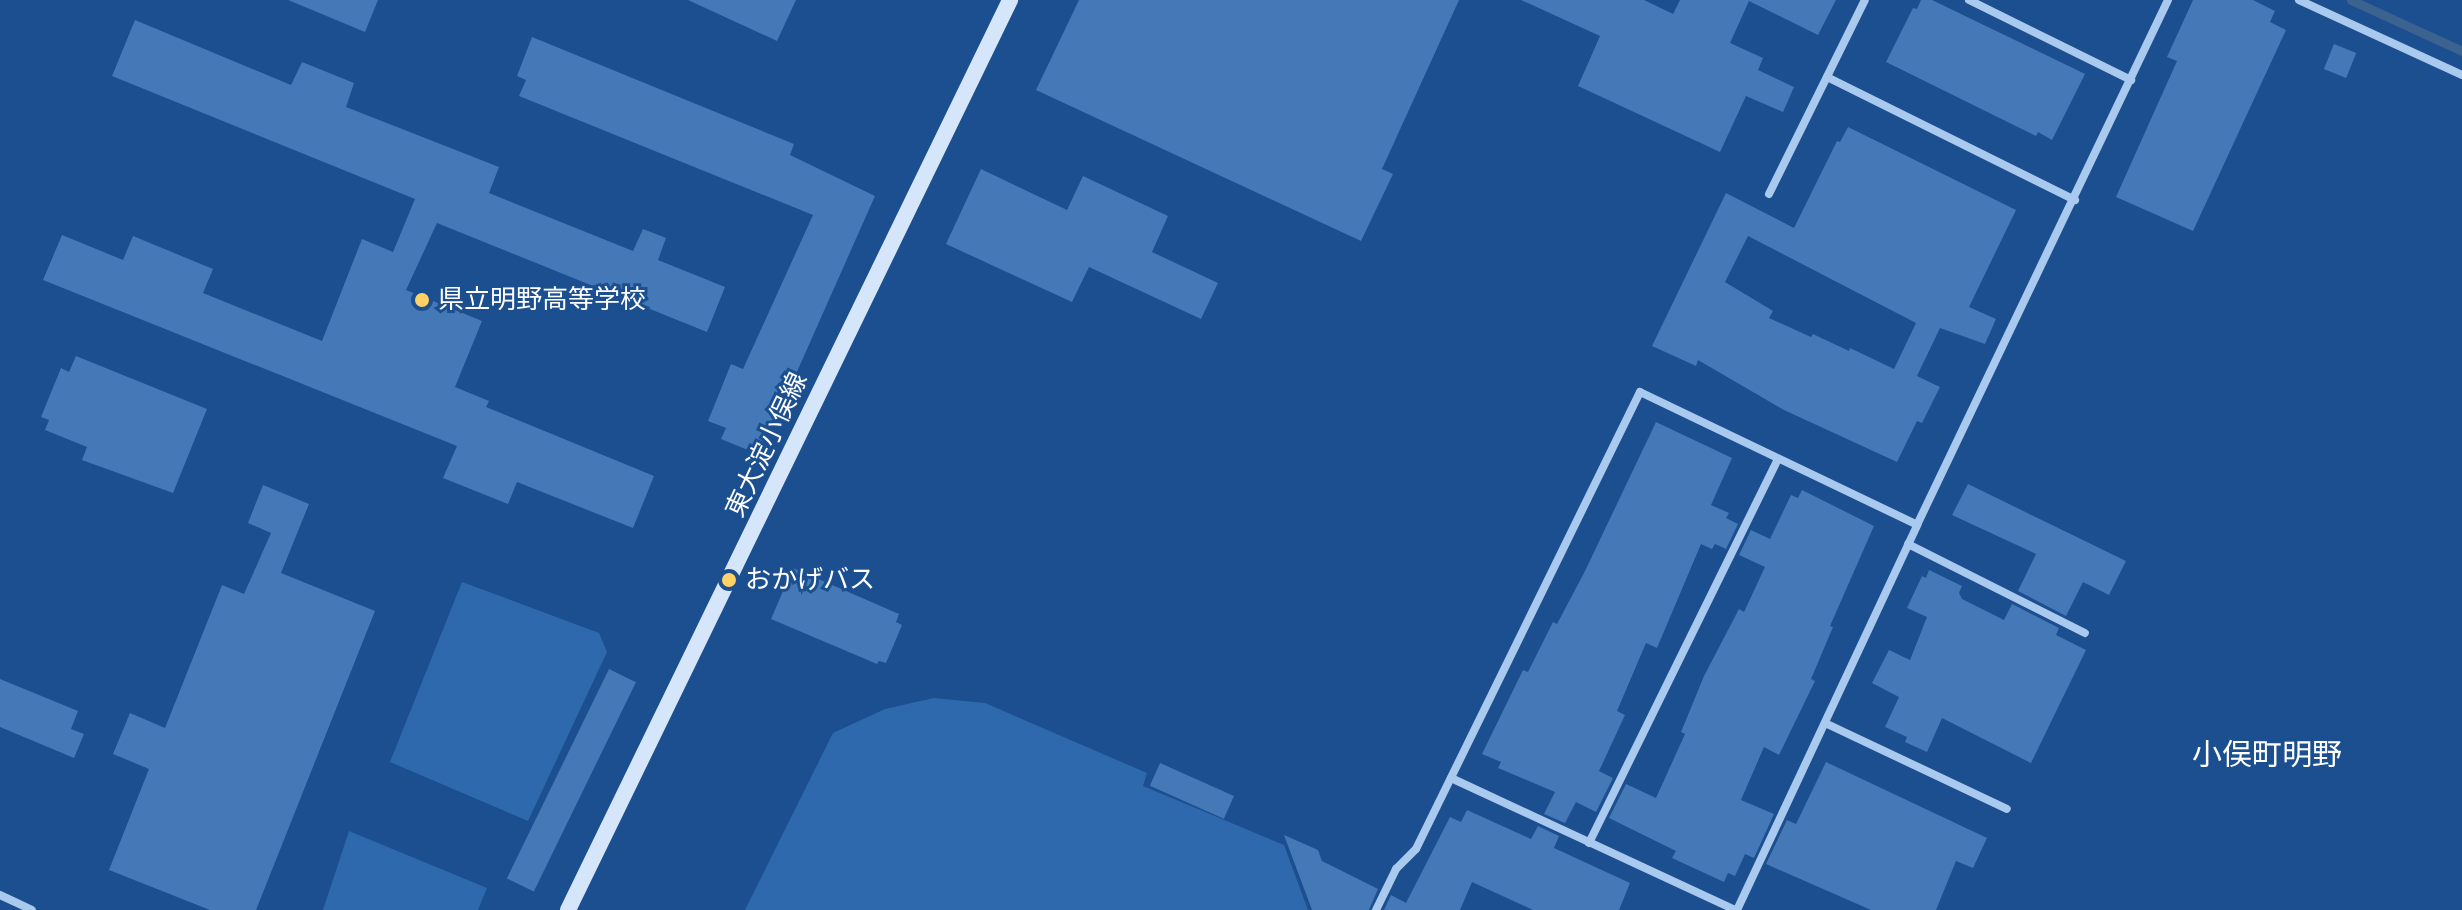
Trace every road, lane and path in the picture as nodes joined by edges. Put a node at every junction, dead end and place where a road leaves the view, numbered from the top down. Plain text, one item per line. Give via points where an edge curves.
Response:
1 (1010, 0) edge
2 (1865, 0) edge
3 (1969, 0) edge
4 (2168, 0) edge
5 (2299, 0) edge
6 (2462, 75) edge
7 (1827, 77) junction
8 (2131, 80) junction
9 (1769, 194) dead end
10 (2075, 200) junction
11 (1778, 459) junction
12 (1917, 525) junction
13 (1908, 544) junction
14 (2085, 633) dead end
15 (1825, 723) junction
16 (1451, 778) junction
17 (2007, 809) dead end
18 (1589, 843) junction
19 (0, 895) edge
20 (32, 910) edge
21 (568, 910) edge
22 (1376, 910) edge
23 (1736, 910) edge

1 - 21 main road, 東大淀小俣線
2 - 7 street
3 - 8 street
4 - 8 street
5 - 6 street
7 - 9 street
7 - 10 street
8 - 10 street
10 - 12 street
11 - 12 street
11 - 16 street via 1640,392
11 - 18 street
12 - 13 street
13 - 14 street
13 - 15 street
15 - 17 street
15 - 23 street
16 - 18 street
16 - 22 street via 1416,849 1396,869
18 - 23 street
19 - 20 street

